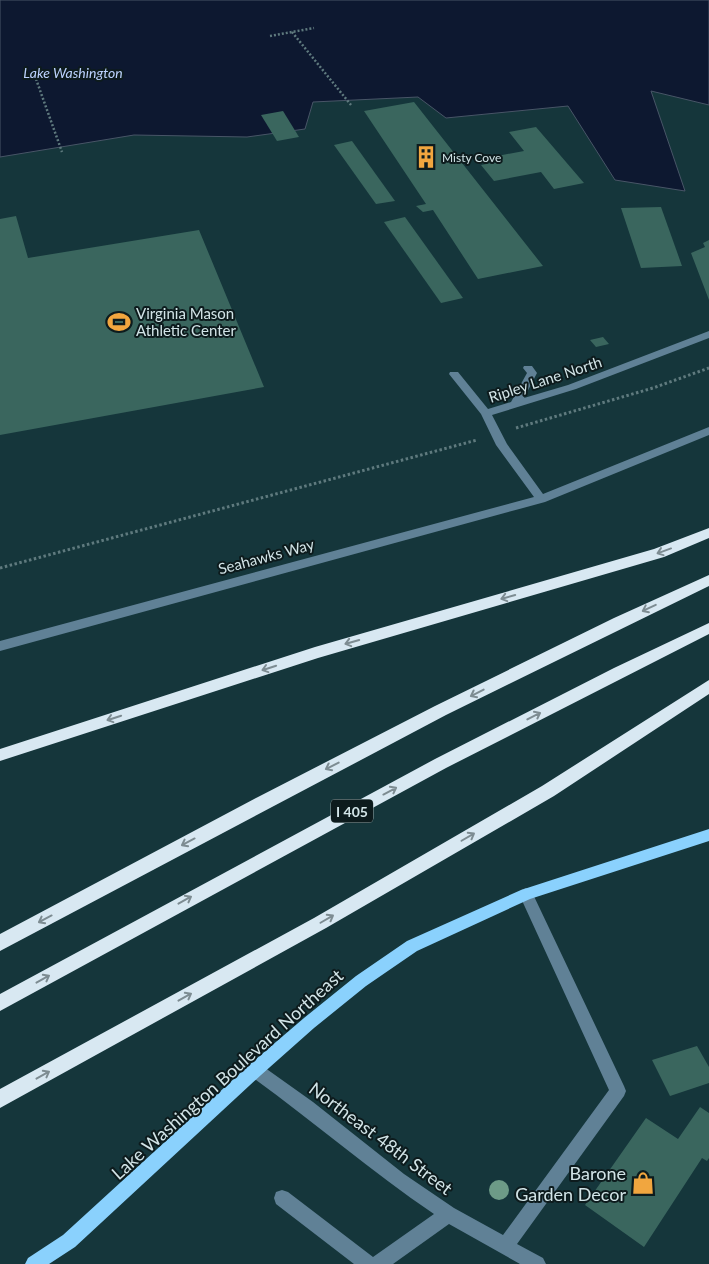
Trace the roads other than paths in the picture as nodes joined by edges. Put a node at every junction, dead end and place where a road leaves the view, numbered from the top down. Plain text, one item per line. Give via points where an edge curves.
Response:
1 (709, 334) edge
2 (528, 368) dead end
3 (454, 374) dead end
4 (515, 404) junction
5 (486, 413) junction
6 (709, 431) edge
7 (541, 499) junction
8 (709, 533) edge
9 (709, 580) edge
10 (709, 628) edge
11 (0, 646) edge
12 (709, 686) edge
13 (0, 755) edge
14 (709, 835) edge
15 (526, 894) junction
16 (0, 944) edge
17 (0, 1003) edge
18 (255, 1070) junction
19 (0, 1099) edge
20 (282, 1198) dead end
21 (448, 1214) junction
22 (506, 1245) junction
23 (34, 1264) edge
24 (368, 1264) edge
25 (378, 1264) edge
26 (536, 1264) edge

1 - 4 street, Ripley Lane North via 572,387
2 - 4 street via 532,373
3 - 5 street
4 - 5 street, Ripley Lane North
5 - 7 street, Ripley Lane North via 502,445
6 - 7 street
7 - 11 street, Seahawks Way
8 -> 13 highway via 659,553 315,653
9 -> 16 highway via 598,631 298,783
17 -> 10 highway, I 405 via 250,864
19 -> 12 highway via 320,923 548,791
14 - 15 main road, Lake Washington Boulevard Northeast
15 - 18 main road, Lake Washington Boulevard Northeast via 412,946 361,981
15 - 22 street via 618,1091
18 - 21 street, Northeast 48th Street via 398,1180
18 - 23 main road, Lake Washington Boulevard Northeast via 69,1241
20 - 24 street
21 - 22 street, Northeast 48th Street
21 - 25 street
22 - 26 street, Northeast 48th Street

